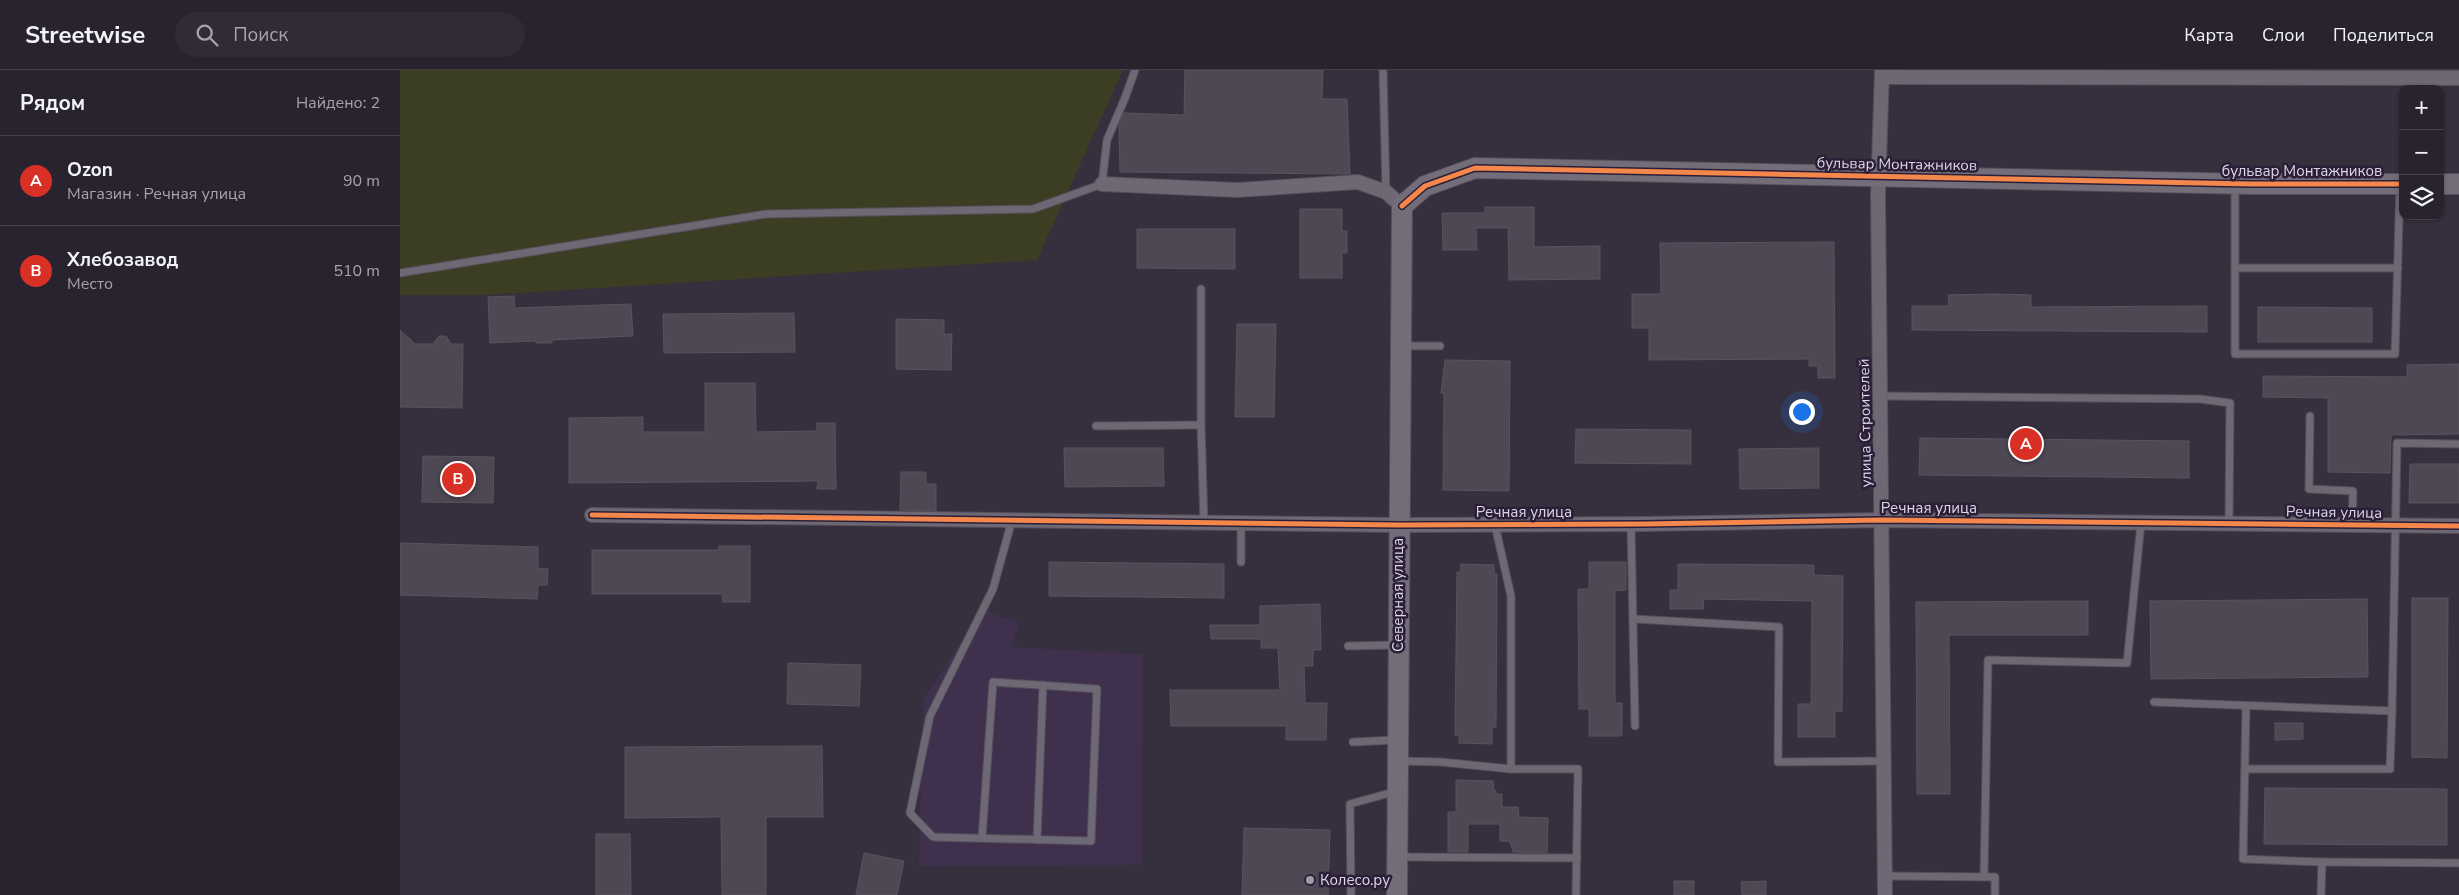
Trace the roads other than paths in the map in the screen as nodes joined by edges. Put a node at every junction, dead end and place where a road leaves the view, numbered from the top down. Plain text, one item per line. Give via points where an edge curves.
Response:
1 (1135, 70) edge
2 (1383, 70) edge
3 (1882, 74) edge
4 (2459, 78) edge
5 (1879, 176) junction
6 (2235, 183) junction
7 (1102, 184) junction
8 (2399, 184) edge
9 (2444, 184) edge
10 (2459, 184) edge
11 (1386, 192) junction
12 (1402, 206) junction
13 (2400, 220) edge
14 (2235, 268) junction
15 (2398, 268) junction
16 (400, 274) edge
17 (1201, 288) dead end
18 (1400, 346) junction
19 (1440, 346) dead end
20 (1881, 396) junction
21 (2310, 416) dead end
22 (1201, 425) junction
23 (1096, 426) dead end
24 (2459, 444) edge
25 (592, 515) dead end
26 (1012, 520) junction
27 (1881, 520) junction
28 (1204, 522) junction
29 (1241, 523) junction
30 (2141, 523) junction
31 (1631, 524) junction
32 (2229, 524) junction
33 (2352, 524) junction
34 (1398, 525) junction
35 (1495, 525) junction
36 (2396, 525) junction
37 (2459, 526) edge
38 (1242, 562) dead end
39 (1634, 619) junction
40 (1398, 645) junction
41 (1348, 646) dead end
42 (1043, 686) junction
43 (2154, 702) dead end
44 (2246, 706) junction
45 (2392, 712) junction
46 (1635, 726) dead end
47 (1398, 740) junction
48 (1353, 742) dead end
49 (1398, 761) junction
50 (1884, 761) junction
51 (1510, 769) junction
52 (2245, 769) junction
53 (1397, 790) junction
54 (982, 838) junction
55 (1037, 840) junction
56 (1398, 857) junction
57 (1577, 858) junction
58 (2322, 862) junction
59 (2459, 863) edge
60 (1885, 876) junction
61 (1984, 877) junction
62 (1351, 895) edge
63 (1397, 895) edge
64 (1576, 895) edge
65 (1885, 895) edge
66 (1995, 895) edge
67 (2321, 895) edge

1 - 7 lane via 1107,140
2 - 11 lane
3 - 4 street
3 - 5 street, улица Строителей
5 - 6 street, бульвар Монтажников
5 - 12 street, бульвар Монтажников via 1476,168 1425,186
5 - 20 street, улица Строителей
6 - 8 street, бульвар Монтажников
6 - 14 lane
7 - 11 street via 1237,190 1358,182
7 - 16 lane via 1033,209 766,214
9 - 10 street
11 - 12 street
12 - 18 street, Северная улица
13 - 15 lane
14 - 15 lane
14 - 15 lane via 2235,354 2395,354
17 - 22 lane
18 - 19 lane
18 - 34 street, Северная улица
20 - 27 street, улица Строителей
20 - 32 lane via 2200,399 2230,403
21 - 33 lane via 2309,489 2353,491
22 - 23 lane
22 - 28 lane
24 - 36 lane via 2397,442
25 - 26 street, Речная улица
26 - 28 street, Речная улица
26 - 54 lane via 993,589 930,716 910,813 933,837
27 - 30 street, Речная улица
27 - 31 street, Речная улица
27 - 50 street, улица Строителей
28 - 29 street, Речная улица
29 - 34 street, Речная улица
29 - 38 lane
30 - 32 street, Речная улица
30 - 61 lane via 2127,663 1988,660
31 - 35 street, Речная улица
31 - 39 lane
32 - 33 street, Речная улица
33 - 36 street, Речная улица
34 - 35 street, Речная улица
34 - 40 street, Северная улица
35 - 51 lane via 1511,596
36 - 37 street, Речная улица
36 - 45 lane
39 - 46 lane
39 - 50 lane via 1779,627 1778,762
40 - 41 lane
40 - 47 street, Северная улица
42 - 54 lane via 993,682
42 - 55 lane
42 - 55 lane via 1097,689 1091,841
43 - 44 lane
44 - 45 lane
44 - 52 lane
45 - 52 lane via 2390,768
47 - 48 lane
47 - 49 street, Северная улица
49 - 51 lane
49 - 53 street, Северная улица
50 - 60 street, улица Строителей
51 - 57 lane via 1578,769
52 - 58 lane via 2243,859
53 - 56 street, Северная улица
53 - 62 lane via 1350,804
54 - 55 lane
56 - 57 lane
56 - 63 street, Северная улица
57 - 64 lane
58 - 59 lane
58 - 67 lane
60 - 61 lane
60 - 65 street, улица Строителей
61 - 66 lane via 1995,877

